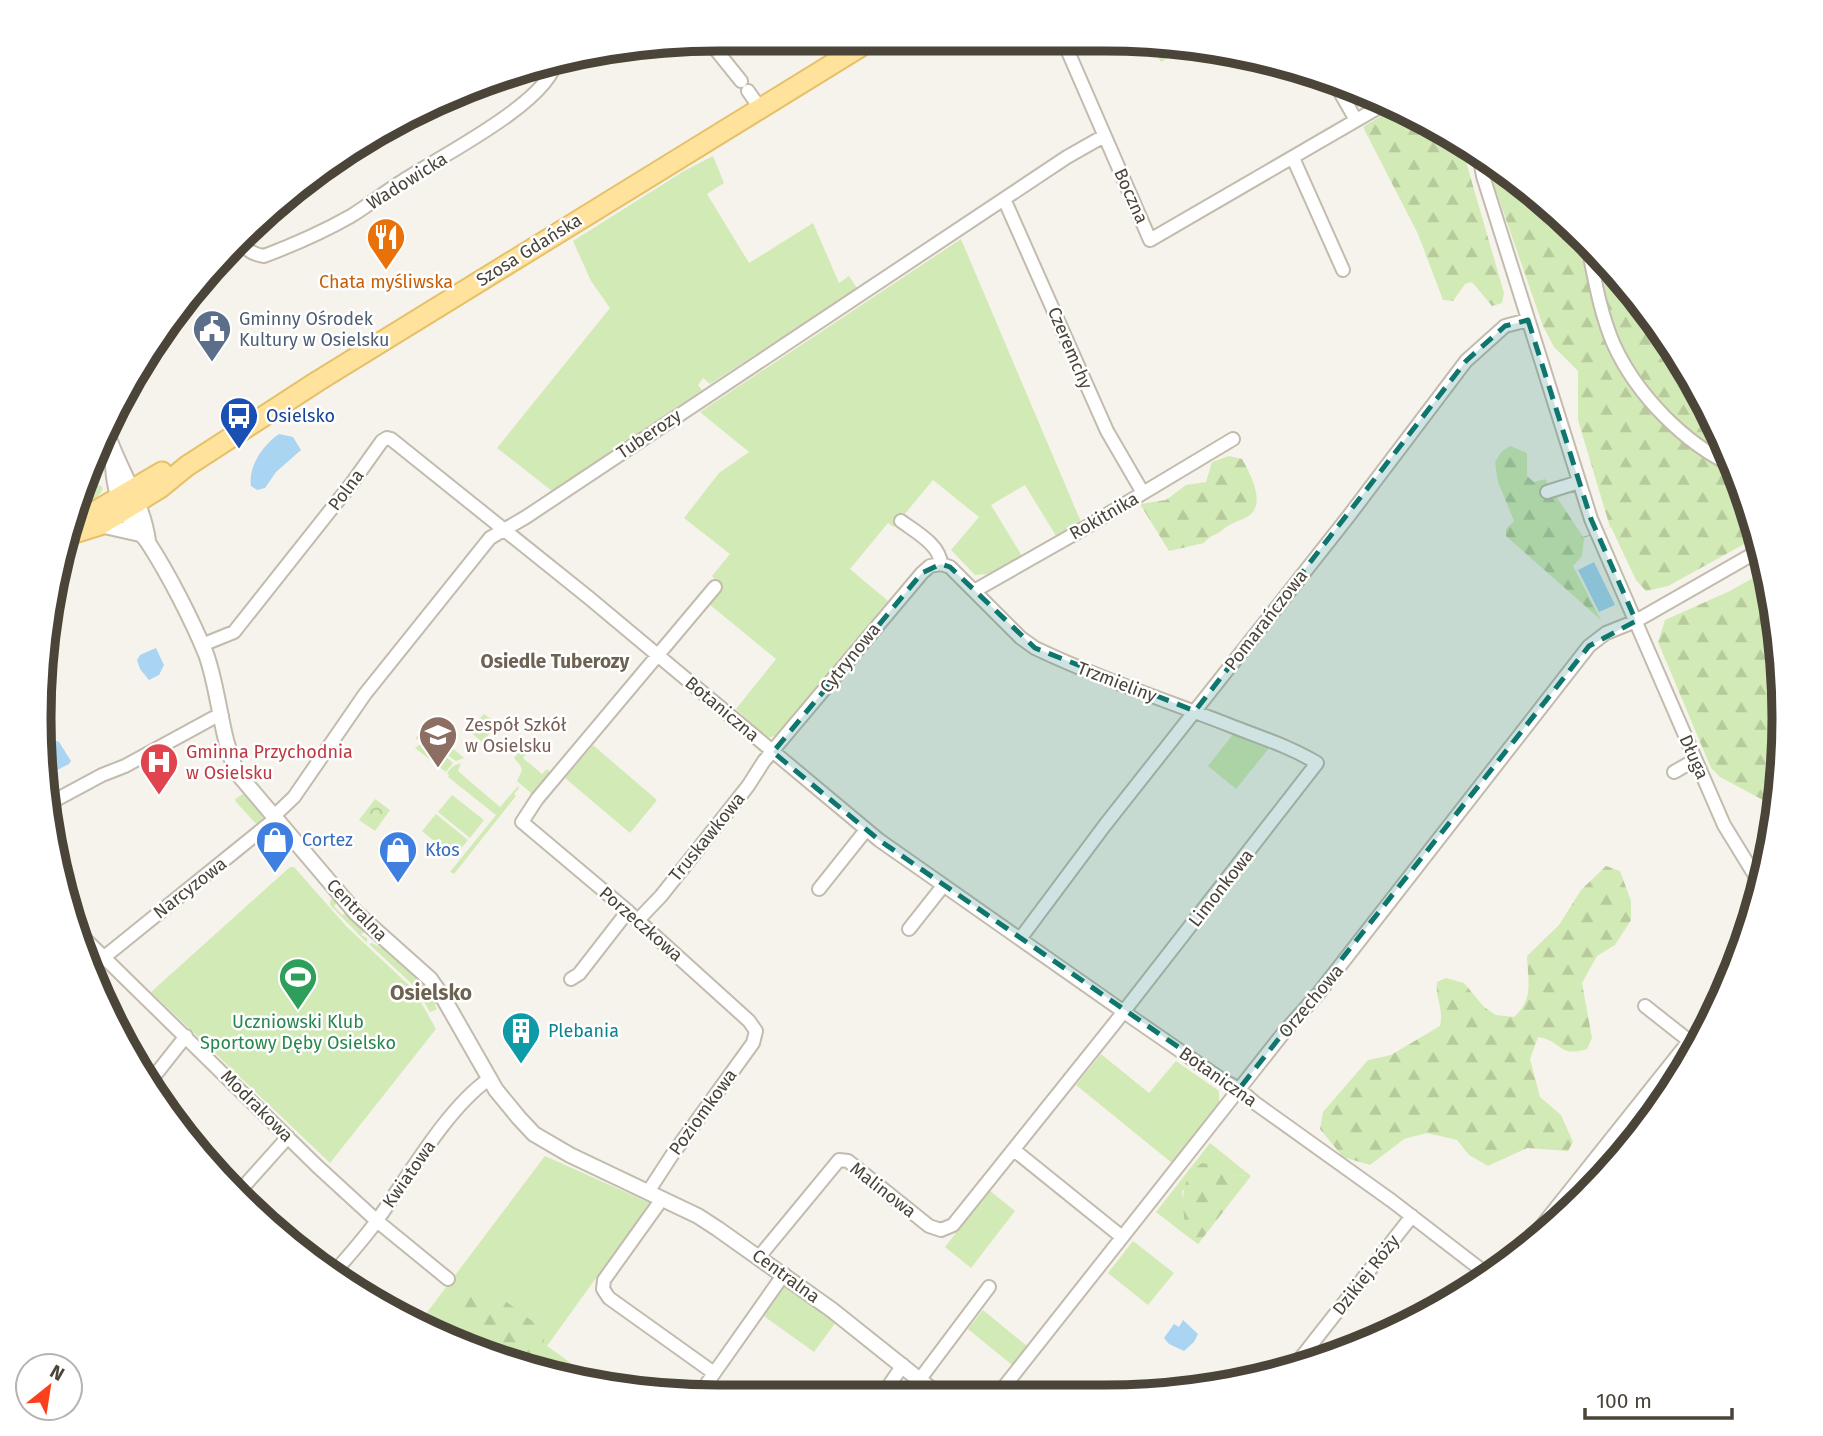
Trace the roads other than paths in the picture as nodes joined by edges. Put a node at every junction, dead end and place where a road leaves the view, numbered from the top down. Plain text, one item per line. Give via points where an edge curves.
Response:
1 (717, 51) edge
2 (853, 51) edge
3 (1068, 51) edge
4 (550, 72) edge
5 (1342, 95) edge
6 (760, 108) junction
7 (1375, 109) edge
8 (1356, 120) junction
9 (1104, 136) junction
10 (1293, 158) junction
11 (1481, 167) edge
12 (1004, 199) junction
13 (245, 247) edge
14 (1591, 260) edge
15 (1343, 270) dead end
16 (1528, 320) junction
17 (1233, 439) dead end
18 (111, 444) edge
19 (1718, 457) edge
20 (1579, 482) junction
21 (1547, 492) dead end
22 (1143, 493) junction
23 (128, 499) junction
24 (901, 521) dead end
25 (80, 524) edge
26 (100, 525) junction
27 (505, 529) junction
28 (77, 532) edge
29 (144, 538) junction
30 (1752, 555) edge
31 (936, 565) junction
32 (715, 587) dead end
33 (974, 591) junction
34 (1636, 621) junction
35 (202, 645) junction
36 (659, 656) junction
37 (1195, 710) junction
38 (222, 716) junction
39 (773, 752) junction
40 (1695, 760) junction
41 (1317, 764) joint
42 (1674, 772) dead end
43 (56, 800) edge
44 (274, 818) junction
45 (866, 830) junction
46 (1754, 873) edge
47 (943, 886) junction
48 (819, 889) dead end
49 (633, 916) junction
50 (909, 929) dead end
51 (1020, 939) junction
52 (91, 944) edge
53 (104, 957) junction
54 (98, 962) edge
55 (571, 979) dead end
56 (1645, 1006) dead end
57 (1123, 1012) junction
58 (756, 1031) joint
59 (186, 1036) junction
60 (1689, 1041) edge
61 (1673, 1068) edge
62 (155, 1076) edge
63 (489, 1079) junction
64 (1240, 1089) junction
65 (288, 1137) junction
66 (1014, 1150) junction
67 (243, 1187) edge
68 (655, 1195) junction
69 (1555, 1210) edge
70 (1412, 1216) junction
71 (377, 1221) junction
72 (1122, 1237) junction
73 (759, 1256) junction
74 (339, 1267) edge
75 (1481, 1269) edge
76 (784, 1275) junction
77 (448, 1279) dead end
78 (989, 1287) dead end
79 (1303, 1355) edge
80 (903, 1365) junction
81 (714, 1373) junction
82 (920, 1379) junction
83 (706, 1385) edge
84 (889, 1385) edge
85 (927, 1385) edge
86 (1005, 1385) edge

1 - 6 street
2 - 6 main road, Szosa Gdańska
3 - 9 street, Boczna
4 - 13 street, Wadowicka via 546,81 490,130 353,215 264,256
5 - 8 street
6 - 23 main road, Szosa Gdańska via 187,466 162,472
7 - 8 street, Boczna
8 - 10 street, Boczna
9 - 10 street, Boczna via 1150,240
9 - 12 street, Tuberozy
10 - 15 street
11 - 16 street, Długa
12 - 22 street, Czeremchy via 1107,432
12 - 27 street, Tuberozy
14 - 19 street via 1624,364 1669,420
16 - 20 street, Długa
16 - 37 street, Pomarańczowa via 1505,327 1466,361
17 - 22 street, Rokitnika
18 - 23 street, Centralna
20 - 21 street
20 - 34 street, Długa
22 - 33 street, Rokitnika
23 - 25 main road, Szosa Gdańska via 91,514
23 - 26 main road, Szosa Gdańska
23 - 29 street, Centralna
24 - 31 street, Trzmieliny via 936,548 940,558
26 - 28 main road, Szosa Gdańska
26 - 29 street
27 - 35 street, Polna via 387,438 234,632
27 - 36 street, Botaniczna
27 - 44 street, Tuberozy via 492,536 464,570 365,694 295,797
29 - 35 street, Centralna
30 - 34 street, Orzechowa
31 - 33 street, Trzmieliny via 950,567
31 - 39 street, Cytrynowa via 922,573 881,619
32 - 36 street
33 - 37 street, Trzmieliny via 1035,648
34 - 40 street, Długa
34 - 64 street, Orzechowa via 1589,646
35 - 38 street, Centralna
36 - 39 street, Botaniczna
36 - 49 street, Porzeczkowa via 522,822
37 - 41 street, Trzmieliny via 1288,747
37 - 51 street, Pomarańczowa
38 - 43 street
38 - 44 street, Centralna via 238,774
39 - 45 street, Botaniczna
39 - 49 street, Truskawkowa via 661,895
40 - 42 street
40 - 46 street, Długa via 1724,825
41 - 57 street, Limonkowa
44 - 53 street, Narcyzowa
44 - 63 street, Centralna via 356,913 430,979
45 - 47 street, Botaniczna
45 - 48 street
47 - 50 street
47 - 51 street, Botaniczna
49 - 55 street, Truskawkowa
49 - 58 street, Porzeczkowa
51 - 57 street, Botaniczna
52 - 53 street, Modrakowa
53 - 54 street, Narcyzowa
53 - 59 street, Modrakowa
56 - 60 street
57 - 64 street, Botaniczna
57 - 66 street, Malinowa
58 - 68 street, Poziomkowa
59 - 62 street
59 - 65 street, Modrakowa
61 - 69 street
63 - 68 street, Centralna via 511,1110 542,1139
63 - 71 street, Kwiatowa via 441,1129
64 - 70 street, Botaniczna
64 - 72 street, Orzechowa
65 - 67 street
65 - 71 street, Modrakowa
66 - 72 street
66 - 73 street, Malinowa via 957,1222 941,1230 929,1226 848,1161 839,1160
68 - 73 street, Centralna via 698,1216
68 - 81 street via 603,1289
70 - 75 street, Botaniczna
70 - 79 street, Dzikiej Róży
71 - 74 street, Kwiatowa
71 - 77 street, Modrakowa
72 - 86 street, Orzechowa
73 - 76 street, Centralna
76 - 80 street, Centralna
76 - 81 street
78 - 82 street
80 - 82 street, Centralna
80 - 84 street
81 - 83 street
82 - 85 street, Centralna

